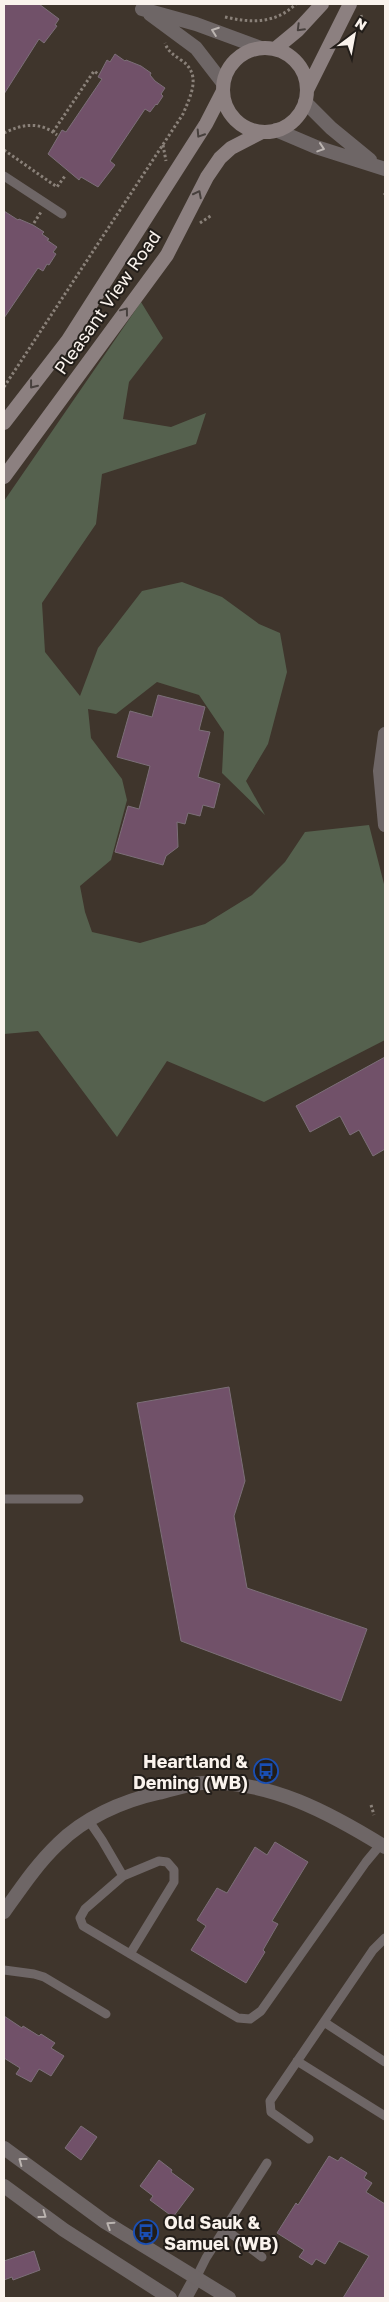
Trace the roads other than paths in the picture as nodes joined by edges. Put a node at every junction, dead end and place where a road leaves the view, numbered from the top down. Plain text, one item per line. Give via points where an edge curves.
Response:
1 (322, 4) edge
2 (350, 4) edge
3 (139, 6) edge
4 (268, 48) junction
5 (223, 87) junction
6 (306, 96) junction
7 (269, 131) junction
8 (381, 167) edge
9 (4, 176) edge
10 (62, 214) dead end
11 (4, 423) edge
12 (4, 477) edge
13 (385, 734) edge
14 (385, 825) edge
15 (4, 1499) edge
16 (79, 1499) dead end
17 (89, 1821) junction
18 (384, 1843) edge
19 (123, 1876) junction
20 (4, 1912) edge
21 (385, 1938) edge
22 (130, 1954) junction
23 (4, 1970) edge
24 (106, 2014) dead end
25 (324, 2022) junction
26 (297, 2061) junction
27 (385, 2062) edge
28 (385, 2116) edge
29 (309, 2139) dead end
30 (4, 2148) edge
31 (267, 2163) dead end
32 (4, 2186) edge
33 (225, 2229) junction
34 (262, 2257) dead end
35 (196, 2278) junction
36 (170, 2298) edge
37 (185, 2298) edge
38 (229, 2298) edge

1 -> 4 main road via 298,30
2 - 6 main road
4 -> 3 street
3 - 5 street via 196,48
4 - 5 main road via 248,52 236,59 228,70
4 - 6 main road via 288,54 298,64 305,76
5 - 7 main road via 228,110 237,121 248,128
5 -> 11 main road, Pleasant View Road via 206,124 68,340
6 - 7 main road via 298,116 288,125
6 - 8 street via 331,128
7 -> 8 street
12 -> 7 main road, Pleasant View Road via 168,255 220,158 231,148
9 - 10 lane
13 - 14 street via 380,771
15 - 16 lane
17 - 18 street via 143,1796 202,1783 232,1785 267,1790 300,1800
17 - 19 lane
17 - 20 street via 58,1843 33,1870
18 - 22 lane via 366,1862 261,2011 250,2019 238,2018
19 - 22 lane via 85,1909 80,1918 83,1926
19 - 22 lane via 159,1861 168,1862 174,1870 174,1882
21 - 25 lane via 373,1950
23 - 24 lane via 44,1977
25 - 26 lane
25 - 27 lane
26 - 28 lane
26 - 29 lane via 270,2101 271,2112
35 -> 30 street via 105,2222
31 - 33 lane
32 -> 36 street via 71,2235
33 - 34 lane
33 - 35 lane
35 - 37 street
35 - 38 street

